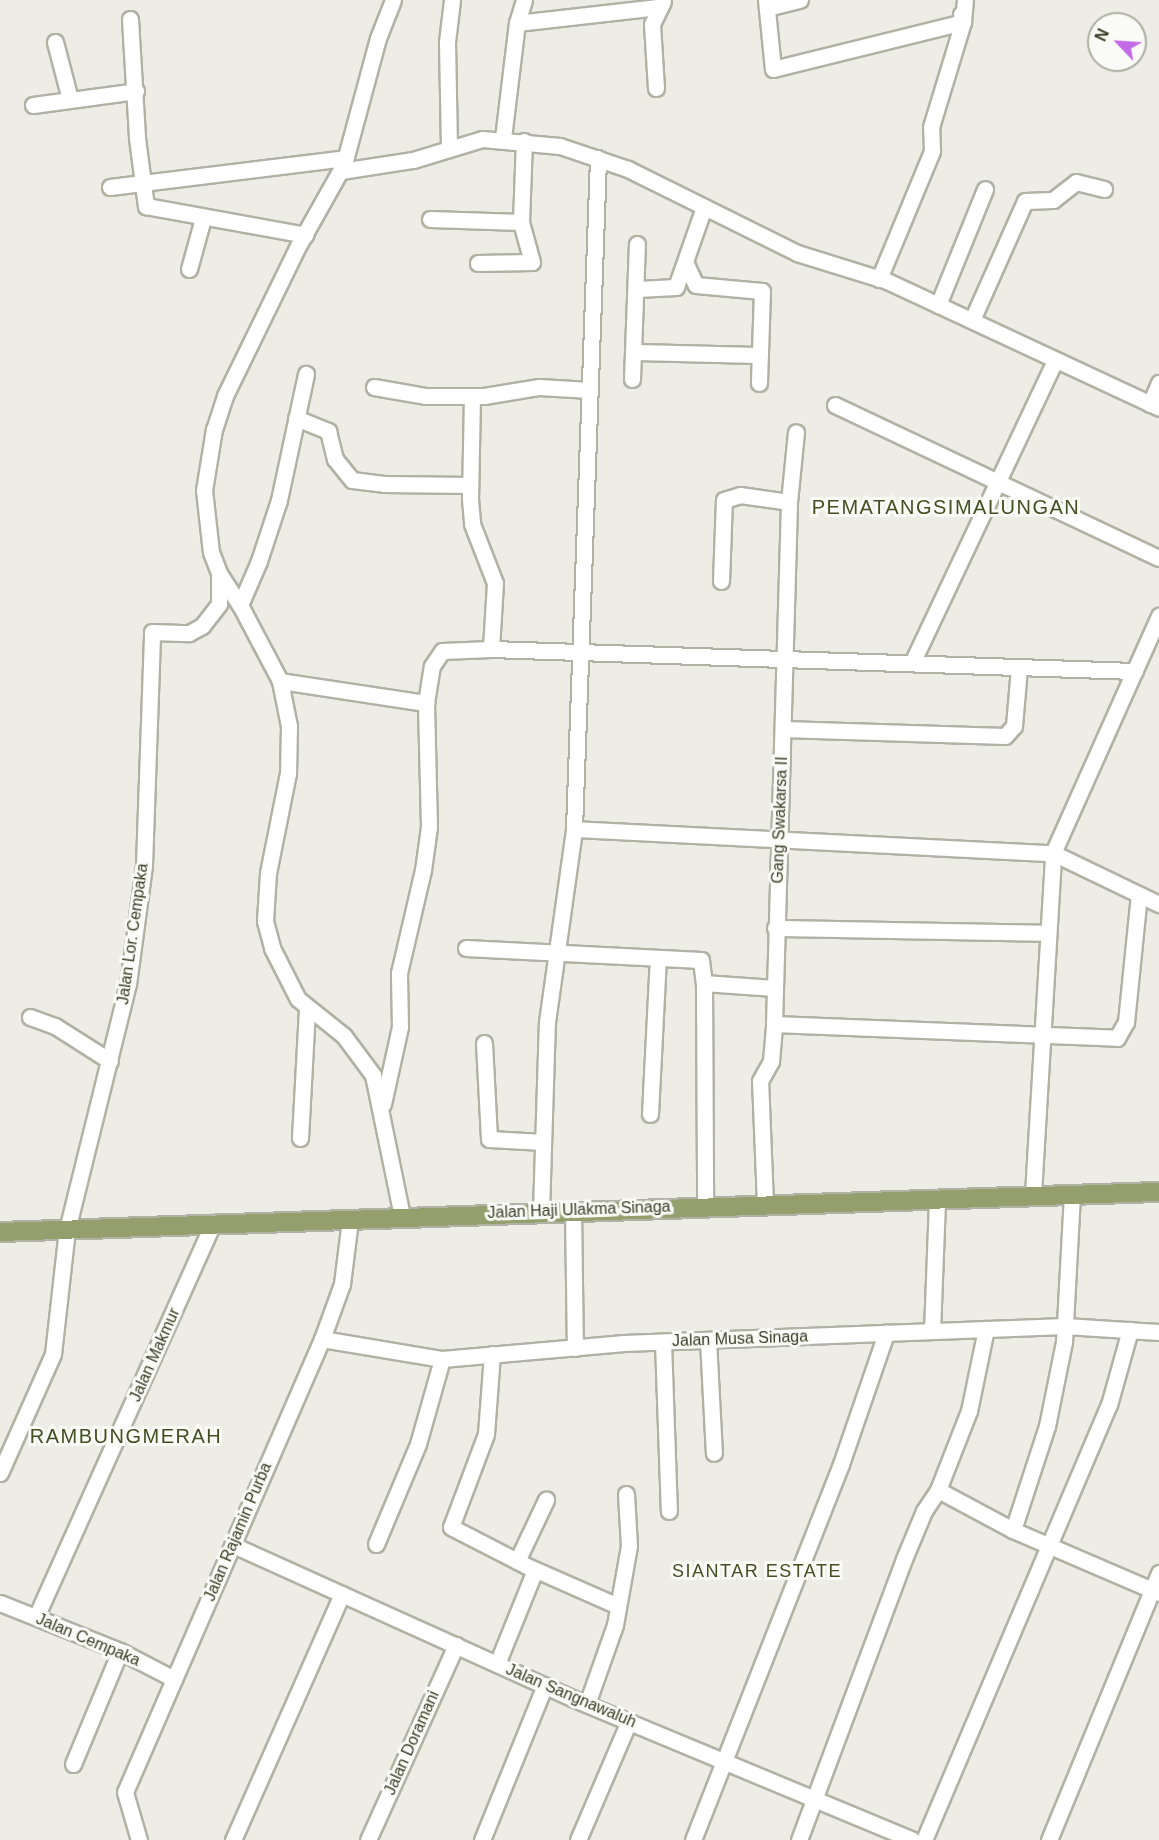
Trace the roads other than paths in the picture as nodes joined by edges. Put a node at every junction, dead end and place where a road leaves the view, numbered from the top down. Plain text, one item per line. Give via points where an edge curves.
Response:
1 (393, 0) edge
2 (452, 0) edge
3 (524, 0) edge
4 (800, 0) edge
5 (956, 0) edge
6 (965, 0) edge
7 (661, 3) edge
8 (766, 4) edge
9 (130, 19) dead end
10 (963, 22) junction
11 (517, 23) junction
12 (55, 42) dead end
13 (656, 88) dead end
14 (136, 91) junction
15 (70, 99) junction
16 (33, 105) dead end
17 (503, 138) junction
18 (524, 141) junction
19 (449, 147) junction
20 (598, 158) junction
21 (343, 164) junction
22 (142, 183) junction
23 (110, 188) dead end
24 (985, 189) dead end
25 (1104, 189) dead end
26 (704, 207) junction
27 (203, 218) junction
28 (430, 219) dead end
29 (521, 222) junction
30 (305, 235) junction
31 (637, 244) dead end
32 (478, 263) dead end
33 (686, 264) junction
34 (189, 269) dead end
35 (879, 279) junction
36 (637, 290) junction
37 (938, 305) junction
38 (972, 320) junction
39 (633, 352) junction
40 (760, 355) junction
41 (1055, 360) junction
42 (306, 374) dead end
43 (632, 379) dead end
44 (759, 383) dead end
45 (1159, 383) edge
46 (374, 387) dead end
47 (590, 390) junction
48 (472, 396) junction
49 (835, 405) dead end
50 (1154, 406) edge
51 (296, 418) junction
52 (796, 432) dead end
53 (998, 480) junction
54 (470, 485) junction
55 (789, 502) junction
56 (1159, 558) edge
57 (219, 573) junction
58 (721, 581) dead end
59 (240, 605) junction
60 (1159, 616) edge
61 (491, 650) junction
62 (581, 652) junction
63 (785, 659) junction
64 (912, 663) junction
65 (1019, 668) junction
66 (1135, 671) junction
67 (280, 681) junction
68 (426, 703) junction
69 (783, 729) junction
70 (574, 829) junction
71 (779, 836) junction
72 (1053, 853) junction
73 (1139, 895) junction
74 (1159, 904) edge
75 (775, 928) junction
76 (1048, 933) junction
77 (466, 948) dead end
78 (556, 950) junction
79 (658, 958) junction
80 (704, 983) junction
81 (774, 988) junction
82 (307, 1009) junction
83 (30, 1017) dead end
84 (774, 1024) junction
85 (1042, 1036) junction
86 (483, 1043) dead end
87 (110, 1061) junction
88 (382, 1107) junction
89 (650, 1114) dead end
90 (300, 1138) dead end
91 (543, 1142) junction
92 (1159, 1192) edge
93 (1072, 1193) junction
94 (1033, 1194) junction
95 (937, 1198) junction
96 (765, 1204) junction
97 (705, 1206) junction
98 (573, 1210) junction
99 (541, 1211) junction
100 (402, 1216) junction
101 (350, 1220) junction
102 (213, 1224) junction
103 (67, 1230) junction
104 (0, 1233) edge
105 (1065, 1326) junction
106 (986, 1329) junction
107 (1130, 1330) junction
108 (932, 1331) junction
109 (1159, 1332) edge
110 (886, 1333) junction
111 (322, 1339) junction
112 (708, 1340) junction
113 (663, 1342) junction
114 (574, 1348) junction
115 (492, 1354) junction
116 (442, 1359) junction
117 (714, 1453) dead end
118 (0, 1473) edge
119 (938, 1490) junction
120 (626, 1494) dead end
121 (546, 1500) dead end
122 (669, 1511) dead end
123 (1013, 1530) junction
124 (376, 1544) dead end
125 (233, 1545) junction
126 (1048, 1545) junction
127 (517, 1561) junction
128 (535, 1570) junction
129 (1159, 1573) edge
130 (1155, 1591) edge
131 (342, 1594) junction
132 (0, 1603) edge
133 (618, 1606) junction
134 (36, 1617) junction
135 (456, 1645) junction
136 (120, 1651) junction
137 (497, 1664) junction
138 (174, 1679) junction
139 (545, 1685) junction
140 (587, 1704) junction
141 (629, 1721) junction
142 (727, 1763) junction
143 (73, 1764) dead end
144 (816, 1800) junction
145 (139, 1840) edge
146 (233, 1840) edge
147 (368, 1840) edge
148 (482, 1840) edge
149 (578, 1840) edge
150 (693, 1840) edge
151 (800, 1840) edge
152 (912, 1840) edge
153 (924, 1840) edge
154 (1049, 1840) edge

1 - 21 street via 378,38
2 - 19 street via 447,42
3 - 11 street
4 - 8 street
5 - 10 street
6 - 10 street
7 - 11 street
7 - 13 street via 652,24
8 - 10 street via 773,69
9 - 14 street
10 - 35 street via 931,127 932,151
11 - 17 street
12 - 15 street
14 - 15 street
14 - 22 street
15 - 16 street
17 - 18 street
17 - 19 street via 482,138
18 - 20 street
18 - 29 street
19 - 21 street via 413,160
20 - 26 street
20 - 47 street
21 - 22 street
21 - 30 street
22 - 23 street
22 - 27 street via 146,206
24 - 37 street
25 - 38 street via 1076,182 1053,200 1024,201
26 - 33 street
26 - 35 street via 797,253
27 - 30 street via 250,222
27 - 34 street
28 - 29 street
29 - 32 street via 532,262
30 - 57 street via 225,396 214,429 204,490 209,543
31 - 36 street
33 - 36 street via 676,287
33 - 40 street via 696,285 762,291
35 - 37 street
36 - 39 street
37 - 38 street
38 - 41 street
39 - 40 street
39 - 43 street
40 - 44 street
41 - 50 street
41 - 53 street
42 - 51 street
45 - 50 street
46 - 48 street via 426,396
47 - 48 street via 539,387
47 - 62 street
48 - 54 street
49 - 53 street
51 - 54 street via 328,431 335,459 352,480
51 - 59 street via 279,500 260,561
52 - 55 street, Gang Swakarsa II
53 - 56 street via 1086,526
53 - 64 street
54 - 61 street via 472,524 495,583
55 - 58 street via 740,495 724,500
55 - 63 street, Gang Swakarsa II
57 - 59 street
57 - 87 street, Jalan Lor. Cempaka via 219,604 202,626 189,633 153,632 144,865 128,984
59 - 67 street
60 - 66 street
61 - 62 street
61 - 68 street via 442,651 436,656
62 - 63 street
62 - 70 street
63 - 64 street
63 - 69 street, Gang Swakarsa II
64 - 65 street
65 - 66 street
65 - 69 street via 1014,726 1005,736
66 - 72 street
67 - 68 street
67 - 82 street via 289,751 265,897 265,921 291,988
68 - 88 street via 429,827 399,973 400,1027
69 - 71 street, Gang Swakarsa II
70 - 71 street
70 - 78 street
71 - 72 street
71 - 75 street, Gang Swakarsa II
72 - 73 street
72 - 76 street
73 - 74 street
73 - 85 street via 1126,1022 1121,1036
75 - 76 street
75 - 81 street, Gang Swakarsa II
76 - 85 street
77 - 78 street
78 - 79 street
78 - 91 street via 547,1022
79 - 80 street via 701,960
79 - 89 street
80 - 81 street
80 - 97 street
81 - 84 street, Gang Swakarsa II
82 - 88 street via 344,1036 362,1056
82 - 90 street
83 - 87 street via 55,1026
84 - 85 street
84 - 96 street, Gang Swakarsa II via 771,1061 760,1081
85 - 94 street
86 - 91 street via 489,1139
87 - 103 street, Jalan Lor. Cempaka
88 - 100 street
91 - 99 street
92 - 93 main road, Jalan Haji Ulakma Sinaga
93 - 94 main road, Jalan Haji Ulakma Sinaga
93 - 105 street
94 - 95 main road, Jalan Haji Ulakma Sinaga
95 - 96 main road, Jalan Haji Ulakma Sinaga
95 - 108 street
96 - 97 main road, Jalan Haji Ulakma Sinaga
97 - 98 main road, Jalan Haji Ulakma Sinaga
98 - 99 main road, Jalan Haji Ulakma Sinaga
98 - 114 street
99 - 100 main road, Jalan Haji Ulakma Sinaga
100 - 101 main road, Jalan Haji Ulakma Sinaga
101 - 102 main road, Jalan Haji Ulakma Sinaga
101 - 111 street, Jalan Rajamin Purba via 342,1284
102 - 103 main road, Jalan Haji Ulakma Sinaga
102 - 134 street, Jalan Makmur
103 - 104 main road, Jalan Haji Ulakma Sinaga
103 - 118 street via 53,1354
105 - 106 street, Jalan Musa Sinaga
105 - 107 street, Jalan Musa Sinaga
105 - 123 street via 1047,1426
106 - 108 street, Jalan Musa Sinaga
106 - 119 street via 976,1388
107 - 109 street, Jalan Musa Sinaga
107 - 126 street via 1109,1406
108 - 110 street, Jalan Musa Sinaga
110 - 112 street, Jalan Musa Sinaga
110 - 142 street
111 - 116 street, Jalan Musa Sinaga
111 - 125 street, Jalan Rajamin Purba
112 - 113 street, Jalan Musa Sinaga
112 - 117 street
113 - 114 street, Jalan Musa Sinaga
113 - 122 street
114 - 115 street, Jalan Musa Sinaga
115 - 116 street, Jalan Musa Sinaga
115 - 127 street via 486,1434 451,1527
116 - 124 street via 418,1444
119 - 123 street
119 - 144 street via 924,1511 904,1559
120 - 133 street via 629,1546
121 - 127 street
123 - 126 street
125 - 131 street, Jalan Sangnawaluh
125 - 138 street, Jalan Rajamin Purba
126 - 130 street
126 - 153 street
127 - 128 street
128 - 133 street
128 - 137 street
129 - 130 street
130 - 154 street
131 - 135 street, Jalan Sangnawaluh
131 - 146 street
132 - 134 street, Jalan Cempaka
133 - 140 street
134 - 136 street, Jalan Cempaka
135 - 137 street, Jalan Sangnawaluh
135 - 147 street, Jalan Doramani
136 - 138 street, Jalan Cempaka
136 - 143 street
137 - 139 street, Jalan Sangnawaluh
138 - 145 street, Jalan Rajamin Purba via 125,1792
139 - 140 street, Jalan Sangnawaluh
139 - 148 street
140 - 141 street, Jalan Sangnawaluh
141 - 142 street, Jalan Sangnawaluh
141 - 149 street
142 - 144 street, Jalan Sangnawaluh
142 - 150 street
144 - 151 street
144 - 152 street, Jalan Sangnawaluh

